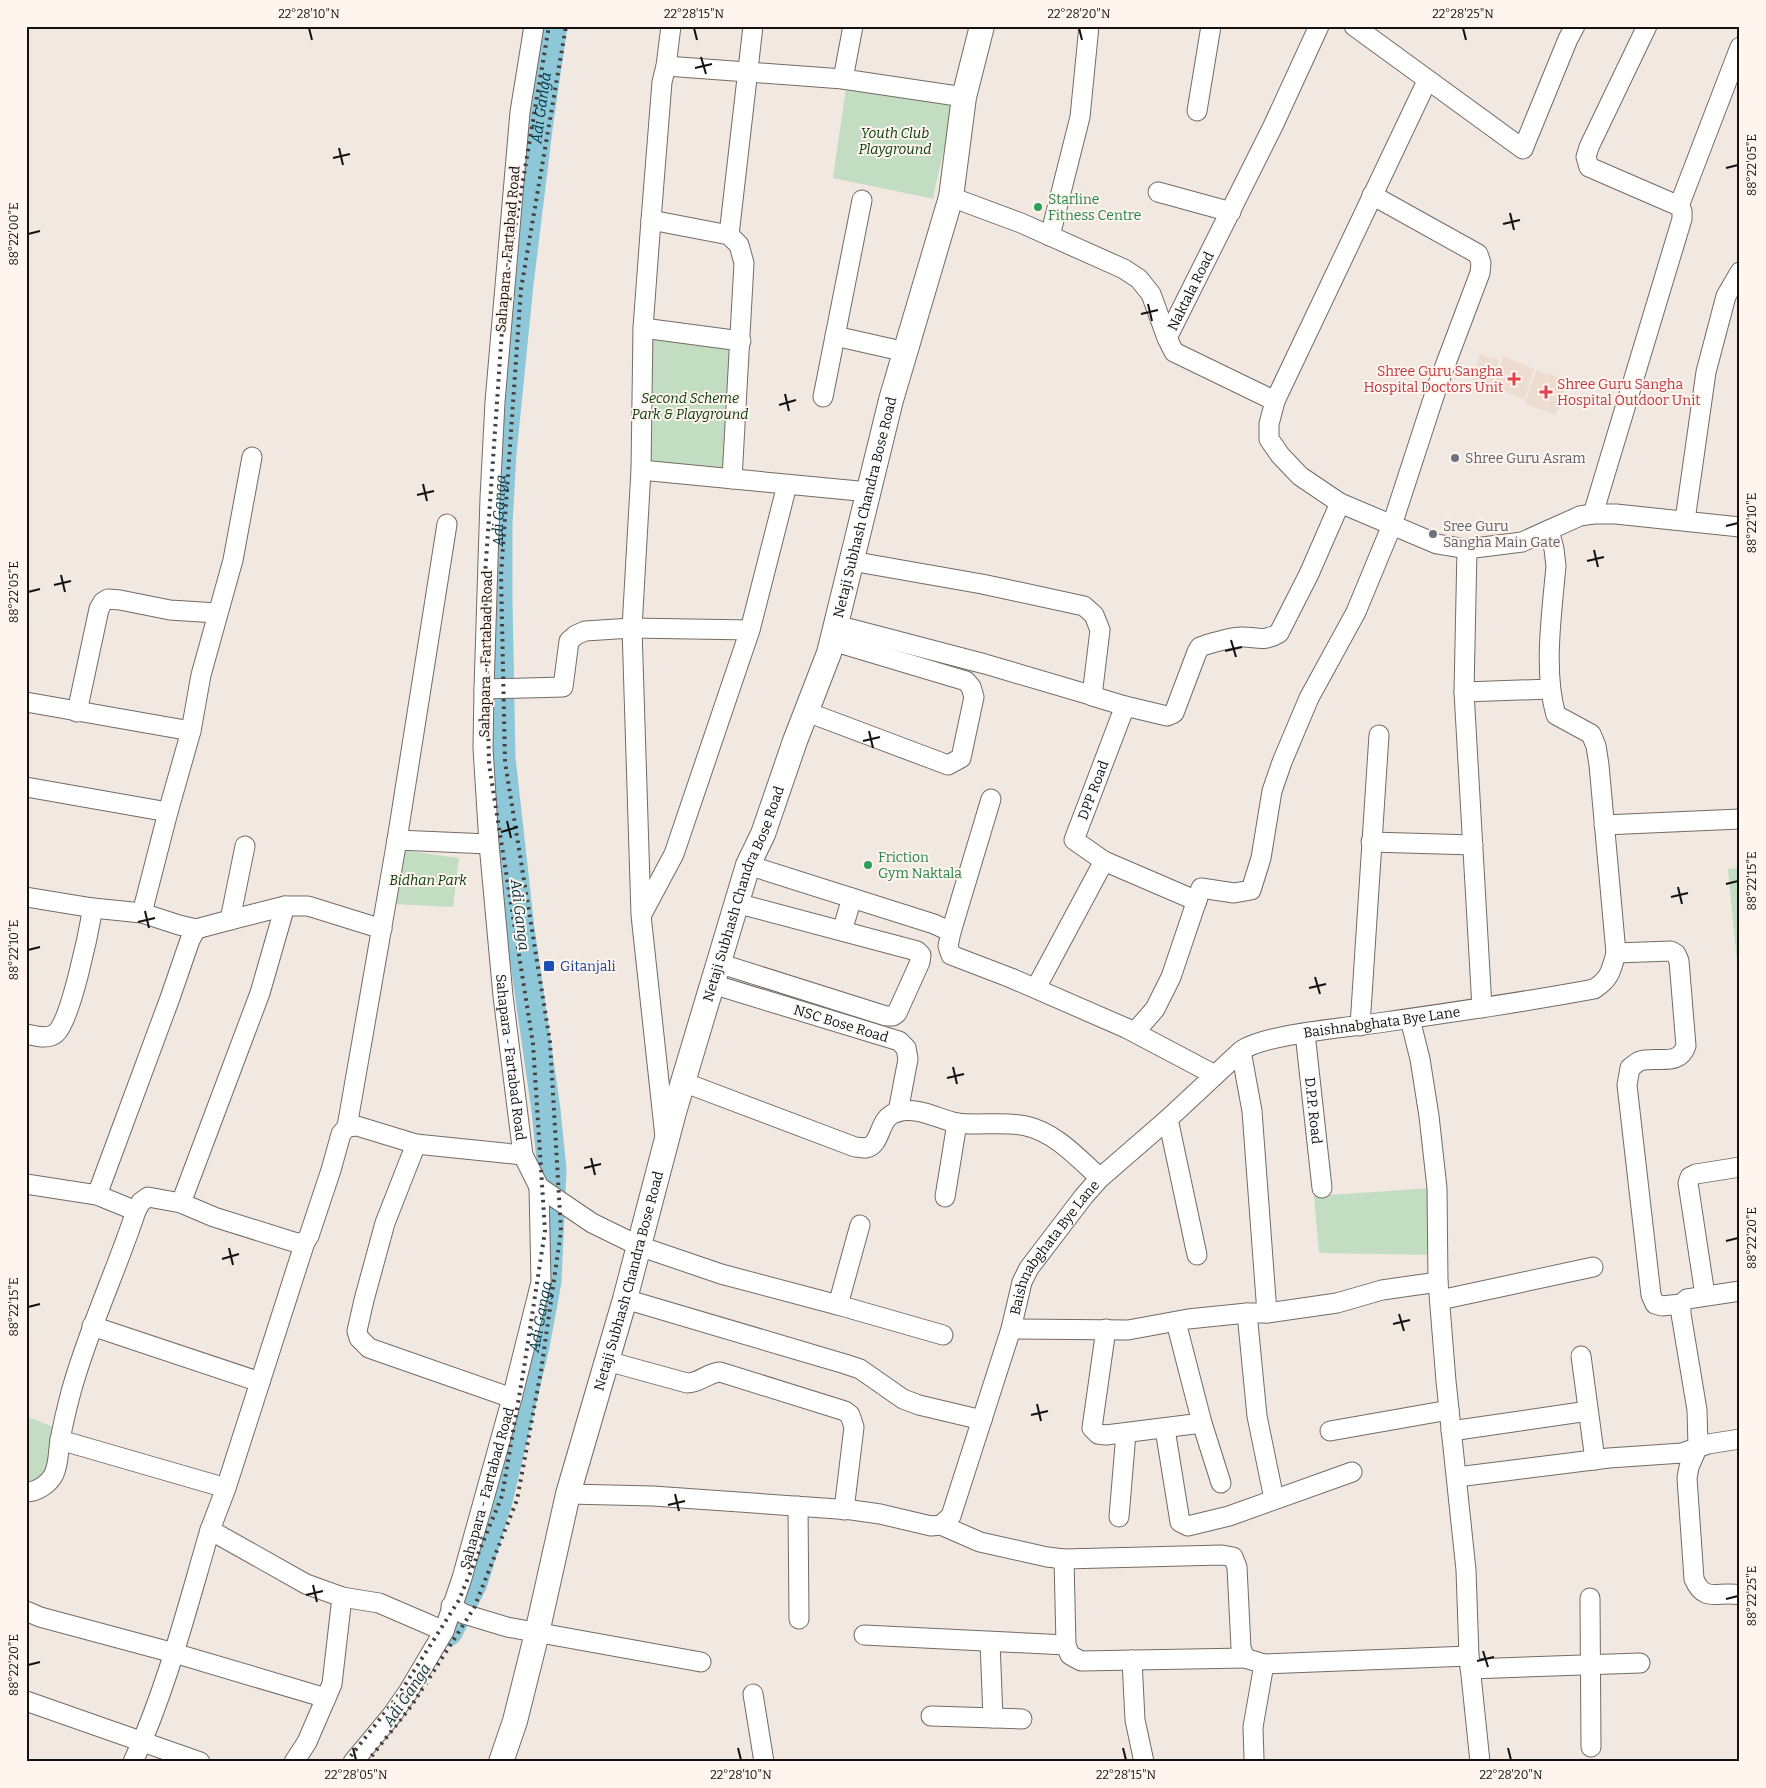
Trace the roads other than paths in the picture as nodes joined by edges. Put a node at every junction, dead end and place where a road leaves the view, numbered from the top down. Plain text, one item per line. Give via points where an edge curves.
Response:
1 (534, 26) edge
2 (671, 26) edge
3 (753, 26) edge
4 (853, 26) edge
5 (982, 26) edge
6 (1088, 26) edge
7 (1211, 26) edge
8 (1318, 26) edge
9 (1354, 26) edge
10 (1575, 26) edge
11 (1646, 27) edge
12 (1740, 47) edge
13 (666, 66) junction
14 (746, 72) junction
15 (843, 80) junction
16 (1427, 81) junction
17 (964, 97) junction
18 (1198, 111) dead end
19 (1158, 192) dead end
20 (1372, 195) junction
21 (951, 196) junction
22 (862, 200) dead end
23 (1678, 206) junction
24 (1231, 212) junction
25 (651, 220) junction
26 (729, 235) junction
27 (1050, 236) junction
28 (1740, 272) edge
29 (643, 328) junction
30 (835, 336) junction
31 (1167, 338) junction
32 (740, 341) junction
33 (906, 352) junction
34 (823, 397) dead end
35 (1275, 401) junction
36 (252, 457) dead end
37 (641, 470) junction
38 (732, 479) junction
39 (787, 485) junction
40 (869, 492) junction
41 (1340, 503) junction
42 (1593, 514) junction
43 (1685, 520) junction
44 (447, 524) dead end
45 (1392, 525) junction
46 (1740, 526) edge
47 (1549, 530) junction
48 (1467, 549) junction
49 (851, 561) junction
50 (217, 613) junction
51 (632, 628) junction
52 (750, 630) junction
53 (834, 633) junction
54 (494, 689) junction
55 (1550, 689) junction
56 (1464, 692) junction
57 (1097, 697) junction
58 (26, 702) edge
59 (1125, 706) junction
60 (77, 712) junction
61 (806, 712) junction
62 (191, 731) junction
63 (1379, 735) dead end
64 (26, 787) edge
65 (991, 799) dead end
66 (168, 812) junction
67 (1740, 819) edge
68 (1604, 825) junction
69 (397, 840) junction
70 (1372, 842) junction
71 (489, 844) junction
72 (1473, 845) junction
73 (245, 846) dead end
74 (1104, 862) junction
75 (748, 864) junction
76 (26, 897) edge
77 (852, 898) junction
78 (1197, 901) junction
79 (736, 904) junction
80 (285, 906) junction
81 (93, 908) junction
82 (142, 913) junction
83 (641, 915) junction
84 (914, 918) junction
85 (230, 920) junction
86 (196, 929) junction
87 (382, 930) junction
88 (842, 931) junction
89 (951, 932) junction
90 (905, 948) junction
91 (1616, 953) junction
92 (715, 974) junction
93 (1036, 988) junction
94 (1482, 1008) junction
95 (1410, 1019) junction
96 (1360, 1026) junction
97 (1136, 1032) junction
98 (1305, 1033) junction
99 (26, 1034) edge
100 (1241, 1051) junction
101 (1215, 1075) junction
102 (683, 1082) junction
103 (898, 1112) junction
104 (1168, 1118) junction
105 (957, 1122) junction
106 (347, 1127) junction
107 (665, 1143) junction
108 (416, 1144) junction
109 (523, 1155) junction
110 (1740, 1167) edge
111 (1100, 1178) junction
112 (26, 1184) edge
113 (1322, 1188) dead end
114 (545, 1192) junction
115 (97, 1195) junction
116 (945, 1197) dead end
117 (181, 1203) junction
118 (136, 1211) junction
119 (860, 1225) dead end
120 (305, 1242) junction
121 (639, 1246) junction
122 (1197, 1255) dead end
123 (1593, 1267) dead end
124 (1439, 1291) junction
125 (1740, 1291) edge
126 (1705, 1295) junction
127 (625, 1299) junction
128 (1681, 1304) junction
129 (838, 1305) junction
130 (1247, 1313) junction
131 (1268, 1313) junction
132 (1176, 1322) junction
133 (92, 1326) junction
134 (1011, 1328) junction
135 (1106, 1329) junction
136 (943, 1335) dead end
137 (1581, 1356) dead end
138 (607, 1361) junction
139 (260, 1382) junction
140 (512, 1398) junction
141 (1449, 1410) junction
142 (1588, 1411) junction
143 (982, 1420) junction
144 (1202, 1423) junction
145 (1165, 1429) junction
146 (1330, 1431) dead end
147 (1451, 1431) junction
148 (1126, 1433) junction
149 (1740, 1439) edge
150 (60, 1440) junction
151 (1698, 1446) junction
152 (1595, 1460) junction
153 (1352, 1472) dead end
154 (1457, 1477) junction
155 (1221, 1483) dead end
156 (226, 1488) junction
157 (26, 1492) edge
158 (568, 1494) junction
159 (1274, 1499) junction
160 (798, 1506) junction
161 (844, 1510) junction
162 (1119, 1517) dead end
163 (941, 1525) junction
164 (210, 1530) junction
165 (1064, 1558) junction
166 (1740, 1596) edge
167 (342, 1597) junction
168 (1590, 1598) dead end
169 (451, 1606) junction
170 (26, 1610) edge
171 (799, 1620) dead end
172 (444, 1630) junction
173 (537, 1633) junction
174 (864, 1635) dead end
175 (990, 1642) junction
176 (1066, 1645) junction
177 (174, 1653) junction
178 (1245, 1658) junction
179 (1132, 1660) junction
180 (701, 1662) dead end
181 (1469, 1662) junction
182 (1640, 1663) dead end
183 (1264, 1664) junction
184 (1590, 1664) junction
185 (754, 1694) dead end
186 (326, 1698) junction
187 (26, 1701) edge
188 (931, 1716) dead end
189 (993, 1718) junction
190 (1022, 1719) dead end
191 (142, 1742) junction
192 (1591, 1748) dead end
193 (1254, 1759) dead end
194 (133, 1762) edge
195 (200, 1762) edge
196 (294, 1762) edge
197 (352, 1762) edge
198 (500, 1762) edge
199 (764, 1762) edge
200 (1144, 1762) edge
201 (1480, 1762) edge

1 - 54 street, Sahapara - Fartabad Road via 520,112 495,402 490,498
2 - 13 street
3 - 14 street
4 - 15 street
5 - 17 main road, Netaji Subhash Chandra Bose Road
6 - 27 street via 1080,116
7 - 18 street
8 - 24 street, Naktala Road
9 - 16 street
10 - 16 street via 1523,150
11 - 23 street via 1586,158 1588,167
12 - 23 street
13 - 14 street
13 - 25 street
14 - 15 street
14 - 26 street
15 - 17 street
16 - 20 street
17 - 21 main road, Netaji Subhash Chandra Bose Road
19 - 24 street
20 - 35 street
20 - 45 street via 1478,254 1481,263
21 - 27 street, Naktala Road
21 - 33 main road, Netaji Subhash Chandra Bose Road
22 - 30 street
23 - 42 street via 1682,210 1682,219
24 - 31 street, Naktala Road
25 - 26 street
25 - 29 street
26 - 32 street via 739,245 744,263
27 - 31 street, Naktala Road via 1139,279 1151,294
28 - 43 street via 1726,296 1706,372
29 - 32 street
29 - 37 street
30 - 33 street
30 - 34 street
31 - 35 street via 1174,352
32 - 38 street
33 - 40 main road, Netaji Subhash Chandra Bose Road
35 - 41 street via 1269,439 1300,476
36 - 50 street via 233,560
37 - 38 street
37 - 51 street
38 - 39 street
39 - 40 street
39 - 52 street
40 - 49 main road, Netaji Subhash Chandra Bose Road
41 - 45 street
41 - 59 street via 1279,633 1260,640 1238,637 1200,647 1174,713 1167,716
42 - 43 street
42 - 47 street via 1580,516
43 - 46 street
44 - 69 street
45 - 48 street via 1436,544
45 - 78 street via 1356,612 1309,698 1282,762 1272,791 1261,858 1251,890 1234,893 1201,888
47 - 48 street via 1522,542
47 - 55 street via 1556,566
48 - 56 street
49 - 53 main road, Netaji Subhash Chandra Bose Road
49 - 57 street via 1084,606 1094,615 1100,630 1092,696
50 - 60 street via 170,610 120,600 103,602
50 - 62 street
51 - 52 street
51 - 54 street via 585,631 576,635 569,641 563,686
51 - 83 street
52 - 83 street via 674,854
53 - 57 street via 985,664
53 - 61 main road, Netaji Subhash Chandra Bose Road
53 - 61 street via 966,681 974,697 961,758 948,765
54 - 71 street, Sahapara - Fartabad Road via 483,748
55 - 56 street
55 - 68 street via 1556,715 1593,738 1599,765
56 - 72 street
57 - 59 street
58 - 60 street
59 - 74 street, DPP Road via 1074,840
60 - 62 street
61 - 75 main road, Netaji Subhash Chandra Bose Road via 763,834
62 - 66 street
63 - 70 street
64 - 66 street
65 - 89 street
66 - 82 street
67 - 68 street
68 - 91 street
69 - 71 street
69 - 87 street
70 - 72 street
70 - 96 street
71 - 109 street, Sahapara - Fartabad Road via 503,996
72 - 94 street
73 - 85 street
74 - 78 street
74 - 93 street
75 - 77 street
75 - 79 main road, Netaji Subhash Chandra Bose Road
76 - 81 street
77 - 84 street
77 - 88 street
78 - 97 street via 1171,977 1155,1009
79 - 88 street
79 - 92 main road, Netaji Subhash Chandra Bose Road
80 - 85 street
80 - 87 street via 308,906
80 - 117 street via 260,994
81 - 82 street
81 - 99 street via 81,967 64,1022 56,1033 48,1036
82 - 86 street
83 - 107 street
84 - 89 street
84 - 90 street
85 - 86 street
86 - 115 street
87 - 106 street
88 - 90 street
89 - 93 street via 948,946 951,955
90 - 92 street via 917,950 920,962 893,1016
91 - 94 street, Baishnabghata Bye Lane via 1610,974 1594,989
91 - 128 street via 1671,951 1679,961 1686,1046 1678,1058 1640,1062 1630,1068 1627,1085 1651,1295 1655,1304
92 - 102 main road, Netaji Subhash Chandra Bose Road
92 - 103 street, NSC Bose Road via 899,1041 906,1048 908,1059
93 - 97 street
94 - 95 street, Baishnabghata Bye Lane
95 - 96 street, Baishnabghata Bye Lane
95 - 124 street via 1421,1068 1437,1188
96 - 98 street, Baishnabghata Bye Lane
97 - 101 street
98 - 100 street, Baishnabghata Bye Lane via 1248,1045
98 - 113 street, D.P.P. Road
100 - 101 street, Baishnabghata Bye Lane
100 - 131 street via 1252,1111
101 - 104 street, Baishnabghata Bye Lane
102 - 103 street via 855,1147 866,1148 875,1143 887,1117
102 - 107 main road, Netaji Subhash Chandra Bose Road
103 - 105 street via 916,1111
104 - 111 street, Baishnabghata Bye Lane
104 - 122 street
105 - 111 street via 1026,1126 1045,1132
105 - 116 street
106 - 108 street via 357,1126
106 - 120 street via 341,1134
107 - 121 main road, Netaji Subhash Chandra Bose Road
108 - 109 street
108 - 140 street via 385,1223 364,1300 357,1331 359,1338 369,1348
109 - 114 street, Sahapara - Fartabad Road
110 - 126 street via 1696,1174 1688,1182
111 - 134 street, Baishnabghata Bye Lane via 1028,1268
112 - 115 street
114 - 121 street via 592,1223
114 - 140 street, Sahapara - Fartabad Road via 541,1282
115 - 118 street
117 - 118 street via 148,1197
117 - 120 street via 289,1241
118 - 133 street
119 - 129 street
120 - 139 street
121 - 127 main road, Netaji Subhash Chandra Bose Road
121 - 129 street via 721,1274
123 - 124 street
124 - 131 street via 1382,1290 1337,1303
124 - 141 street
125 - 126 street
126 - 128 street via 1687,1299
127 - 138 main road, Netaji Subhash Chandra Bose Road
127 - 143 street via 852,1366 919,1406
128 - 151 street via 1695,1394
129 - 136 street
130 - 131 street
130 - 132 street
130 - 159 street via 1258,1416
132 - 135 street via 1128,1330
132 - 144 street
133 - 139 street
133 - 150 street via 71,1391
134 - 135 street
134 - 143 street, Baishnabghata Bye Lane
135 - 148 street via 1092,1428 1098,1434
137 - 142 street
138 - 158 main road, Netaji Subhash Chandra Bose Road
138 - 161 street via 687,1383 720,1372 845,1411 854,1427
139 - 156 street
140 - 169 street, Sahapara - Fartabad Road via 462,1578
141 - 146 street
141 - 147 street
142 - 147 street
142 - 152 street
143 - 163 street, Baishnabghata Bye Lane via 951,1516
144 - 145 street
144 - 155 street
145 - 148 street
145 - 159 street via 1180,1522 1188,1526 1229,1516
147 - 154 street
148 - 162 street
149 - 151 street
150 - 156 street
150 - 157 street via 58,1465 53,1476 44,1486
151 - 152 street via 1682,1453
151 - 166 street via 1687,1478 1694,1578 1698,1589 1706,1594
152 - 154 street
153 - 159 street
154 - 181 street via 1466,1570
156 - 164 street
158 - 160 street
158 - 173 main road, Netaji Subhash Chandra Bose Road
160 - 161 street
160 - 171 street
161 - 163 street via 880,1514 931,1526
163 - 165 street via 980,1542
164 - 167 street via 306,1584
164 - 177 street
165 - 176 street
165 - 178 street via 1233,1557 1237,1567 1241,1648
167 - 172 street via 379,1602
167 - 186 street via 332,1684
168 - 184 street
169 - 172 street, Sahapara - Fartabad Road
169 - 173 street via 464,1614
170 - 177 street via 40,1617
172 - 197 street, Sahapara - Fartabad Road via 392,1715
173 - 180 street
173 - 198 main road, Netaji Subhash Chandra Bose Road via 515,1721
174 - 175 street
175 - 176 street
175 - 189 street
176 - 179 street via 1070,1655 1081,1661
177 - 186 street
177 - 191 street
178 - 179 street
178 - 183 street
179 - 200 street via 1135,1720
181 - 183 street
181 - 184 street
181 - 201 street
182 - 184 street
183 - 193 street via 1253,1728
184 - 192 street
185 - 199 street
186 - 196 street via 307,1742
187 - 191 street
188 - 189 street
189 - 190 street
191 - 194 street
191 - 195 street

